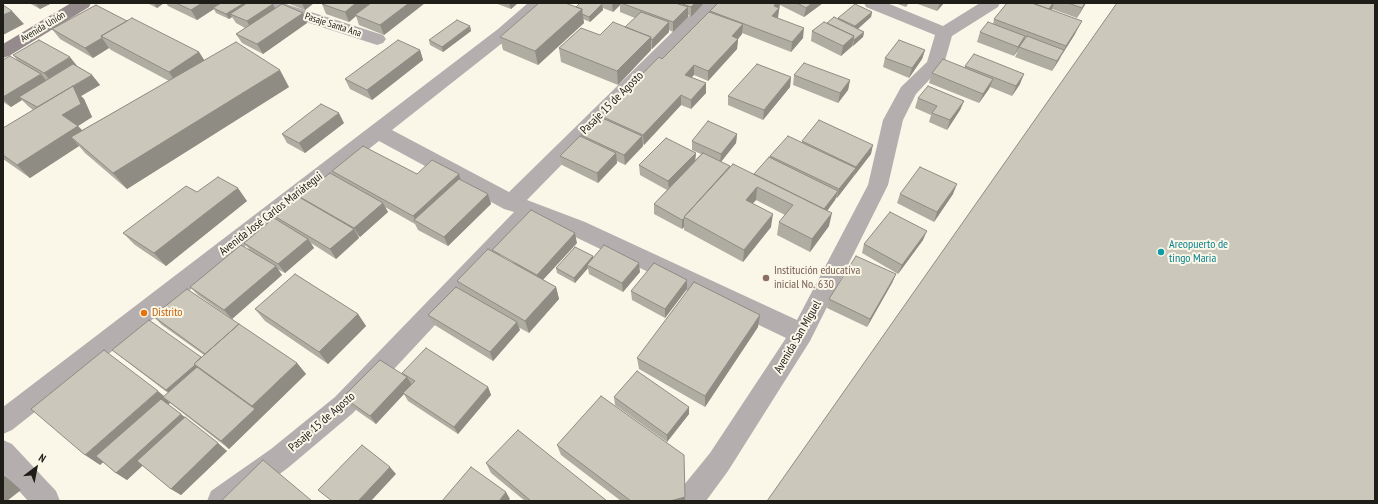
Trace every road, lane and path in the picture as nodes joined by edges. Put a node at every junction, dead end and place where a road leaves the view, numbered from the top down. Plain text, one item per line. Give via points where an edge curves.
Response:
1 (83, 3) edge
2 (266, 3) edge
3 (538, 3) edge
4 (712, 3) edge
5 (872, 3) edge
6 (992, 3) edge
7 (944, 33) junction
8 (377, 39) dead end
9 (3, 52) edge
10 (377, 132) junction
11 (520, 206) junction
12 (802, 334) junction
13 (3, 422) edge
14 (3, 453) edge
15 (46, 501) edge
16 (221, 501) edge
17 (689, 501) edge

1 - 9 main road, Avenida Unión
2 - 8 street, Pasaje Santa Ana
3 - 10 street, Avenida José Carlos Mariátegui via 504,33
4 - 11 street, Pasaje 15 de Agosto
5 - 7 street
6 - 7 street
7 - 12 street, Avenida San Miguel via 934,64 908,91 893,120 878,185
10 - 11 street
10 - 13 street, Avenida José Carlos Mariátegui
11 - 12 street via 577,228
11 - 16 street, Pasaje 15 de Agosto via 344,405 280,458
12 - 17 street, Avenida San Miguel via 719,462
14 - 15 street

